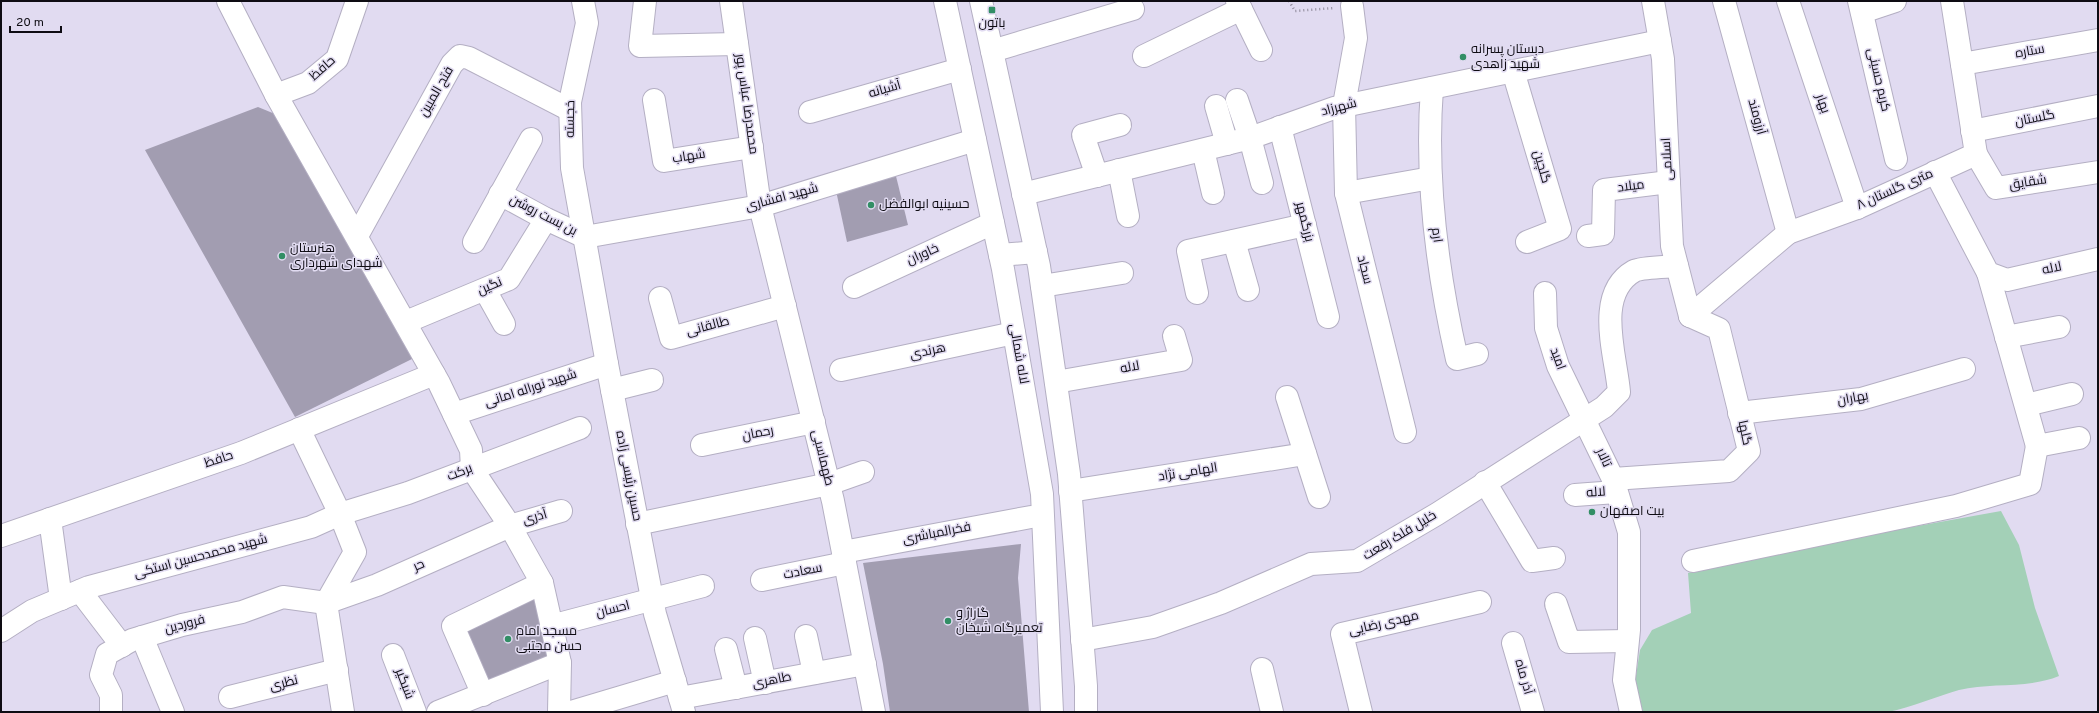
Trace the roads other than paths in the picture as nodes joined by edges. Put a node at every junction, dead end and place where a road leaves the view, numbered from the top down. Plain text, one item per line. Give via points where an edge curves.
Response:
1 (228, 1) edge
2 (357, 1) edge
3 (584, 1) edge
4 (645, 1) edge
5 (731, 1) edge
6 (945, 1) edge
7 (982, 1) edge
8 (1653, 1) edge
9 (1724, 1) edge
10 (1788, 1) edge
11 (1895, 1) edge
12 (1952, 1) edge
13 (1239, 5) edge
14 (1352, 6) road end
15 (1861, 6) edge
16 (1133, 9) dead end
17 (2098, 40) edge
18 (1660, 41) junction
19 (737, 44) junction
20 (1261, 50) dead end
21 (992, 51) junction
22 (1144, 56) dead end
23 (1962, 64) junction
24 (960, 69) junction
25 (1513, 71) junction
26 (1432, 88) junction
27 (276, 95) junction
28 (654, 100) dead end
29 (1237, 100) dead end
30 (1344, 105) junction
31 (1216, 106) dead end
32 (2098, 106) edge
33 (570, 110) junction
34 (810, 112) dead end
35 (1120, 125) dead end
36 (1280, 127) junction
37 (1972, 131) junction
38 (1250, 138) junction
39 (531, 139) dead end
40 (975, 140) junction
41 (1227, 144) junction
42 (752, 147) junction
43 (1203, 150) junction
44 (1976, 154) junction
45 (1896, 159) dead end
46 (1119, 170) junction
47 (1935, 172) junction
48 (2098, 172) edge
49 (1097, 176) junction
50 (1431, 178) junction
51 (1669, 182) junction
52 (1262, 183) dead end
53 (1346, 192) junction
54 (1213, 193) dead end
55 (500, 194) junction
56 (1023, 194) junction
57 (760, 206) junction
58 (1857, 208) junction
59 (1128, 216) dead end
60 (546, 219) junction
61 (993, 224) junction
62 (1305, 225) junction
63 (1788, 233) junction
64 (357, 236) junction
65 (1588, 236) dead end
66 (585, 238) junction
67 (1234, 241) junction
68 (474, 242) dead end
69 (1526, 242) dead end
70 (1036, 252) junction
71 (1000, 255) junction
72 (2098, 259) edge
73 (1677, 266) junction
74 (1122, 273) dead end
75 (1997, 276) junction
76 (1042, 286) junction
77 (854, 287) dead end
78 (485, 290) junction
79 (1248, 290) dead end
80 (1545, 293) dead end
81 (1197, 294) dead end
82 (660, 298) dead end
83 (785, 306) junction
84 (1690, 316) junction
85 (1328, 317) dead end
86 (406, 322) junction
87 (504, 324) dead end
88 (2059, 327) dead end
89 (1014, 333) junction
90 (1174, 336) dead end
91 (2006, 337) junction
92 (1477, 354) dead end
93 (607, 364) junction
94 (1964, 369) dead end
95 (841, 370) dead end
96 (434, 374) junction
97 (652, 380) dead end
98 (1056, 382) junction
99 (612, 390) junction
100 (2072, 394) dead end
101 (1287, 397) dead end
102 (2026, 405) junction
103 (1740, 413) junction
104 (454, 414) junction
105 (1585, 420) junction
106 (814, 422) junction
107 (580, 428) dead end
108 (299, 429) junction
109 (1405, 432) dead end
110 (2079, 438) dead end
111 (702, 445) dead end
112 (2037, 446) junction
113 (1305, 454) junction
114 (472, 469) junction
115 (863, 472) dead end
116 (1485, 482) junction
117 (829, 484) junction
118 (1615, 486) junction
119 (1070, 491) junction
120 (1576, 495) dead end
121 (1319, 497) dead end
122 (561, 511) dead end
123 (340, 514) junction
124 (1031, 517) dead end
125 (50, 520) junction
126 (637, 524) junction
127 (510, 526) junction
128 (1, 536) edge
129 (844, 558) junction
130 (1554, 558) dead end
131 (1693, 561) dead end
132 (762, 580) dead end
133 (542, 582) junction
134 (703, 586) dead end
135 (71, 595) junction
136 (652, 600) junction
137 (1480, 602) dead end
138 (326, 603) junction
139 (1556, 604) dead end
140 (551, 626) junction
141 (1, 631) edge
142 (806, 636) dead end
143 (142, 637) junction
144 (755, 638) dead end
145 (1082, 640) junction
146 (1628, 641) junction
147 (1513, 643) dead end
148 (122, 646) junction
149 (726, 649) dead end
150 (393, 655) dead end
151 (560, 663) junction
152 (865, 664) junction
153 (1262, 669) dead end
154 (337, 670) junction
155 (814, 673) junction
156 (765, 683) junction
157 (736, 688) junction
158 (483, 695) junction
159 (230, 697) dead end
160 (679, 697) edge
161 (111, 712) edge
162 (173, 712) edge
163 (344, 712) edge
164 (415, 712) edge
165 (438, 712) edge
166 (559, 712) edge
167 (572, 712) edge
168 (874, 712) edge
169 (1052, 712) edge
170 (1086, 712) edge
171 (1272, 712) edge
172 (1361, 712) edge
173 (1533, 712) edge
174 (1632, 712) edge

1 - 27 street
2 - 27 street, حافظ via 337,59 308,83
3 - 33 street, خجسته via 587,23
4 - 19 street via 640,46
5 - 19 street, محمدرضا عباس پور
6 - 24 street, لاله شمالی
7 - 21 street
8 - 18 street, اسلامی
9 - 63 street, آرزومند
10 - 58 street, بهار
11 - 15 street
12 - 23 street
13 - 20 street
13 - 22 street
14 - 30 street, سجاد via 1356,38
15 - 45 street, کریم حسینی
16 - 21 street
17 - 23 street, ستاره
18 - 25 street, شهرزاد
18 - 51 street, اسلامی
19 - 42 street, محمدرضا عباس پور
21 - 56 street
23 - 37 street
24 - 34 street, آشیانه
24 - 40 street, لاله شمالی
25 - 26 street, شهرزاد
25 - 69 street, گلچین via 1560,229
26 - 30 street, شهرزاد
26 - 50 street, ارم via 1428,132
27 - 64 street
28 - 42 street, شهاب via 664,161
29 - 38 street
30 - 36 street, شهرزاد
30 - 53 street, سجاد
31 - 41 street
32 - 37 street, گلستان
33 - 64 street, فتح المبین via 469,58 460,56 452,64
33 - 66 street, خجسته via 572,168
35 - 49 street via 1083,135
36 - 38 street, شهرزاد
36 - 62 street, بزرگمهر
37 - 44 street
38 - 41 street, شهرزاد
38 - 52 street
39 - 55 street, بن بست روشن
40 - 57 street, شهید افشاری
40 - 61 street, لاله شمالی
41 - 43 street, شهرزاد
42 - 57 street, محمدرضا عباس پور
43 - 46 street, شهرزاد
43 - 54 street
44 - 47 street, ۸ متری گلستان
44 - 48 street, شقایق via 1996,188
46 - 49 street, شهرزاد
46 - 59 street
47 - 58 street, ۸ متری گلستان
47 - 75 street
49 - 56 street, شهرزاد
50 - 53 street
50 - 92 street, ارم via 1434,222 1457,359
51 - 65 street, میلاد via 1604,190 1603,234
51 - 73 street, اسلامی via 1672,246
53 - 109 street, سجاد
55 - 60 street, بن بست روشن
55 - 68 street, بن بست روشن
56 - 70 street
57 - 66 street, شهید افشاری
57 - 83 street, طهماسبی
58 - 63 street, ۸ متری گلستان
60 - 66 street, بن بست روشن
60 - 78 street, نگین via 512,276
61 - 71 street, لاله شمالی
61 - 77 street, خاوران
62 - 67 street
62 - 85 street, بزرگمهر
63 - 84 street, ۸ متری گلستان
64 - 86 street
66 - 93 street, حسین رئیسی زاده
67 - 79 street
67 - 81 street via 1188,251
70 - 71 street
70 - 76 street
71 - 89 street, لاله شمالی
72 - 75 street, لاله
73 - 84 street, اسلامی
73 - 105 street via 1635,271 1614,290 1609,321 1619,392 1604,407
74 - 76 street
75 - 91 street
76 - 98 street
78 - 86 street, نگین
78 - 87 street
80 - 105 street, امید via 1546,328 1556,360
82 - 83 street, طالقانی via 670,338
83 - 106 street, طهماسبی
84 - 103 street, گلها via 1719,329
86 - 96 street
88 - 91 street
89 - 95 street, هرندی
89 - 169 street, لاله شمالی via 1042,494
90 - 98 street, لاله via 1181,360
91 - 102 street
93 - 99 street, حسین رئیسی زاده
93 - 104 street, شهید نوراله امانی
94 - 103 street, بهاران via 1861,399
96 - 104 street
96 - 108 street, حافظ
97 - 99 street
98 - 119 street
99 - 126 street, حسین رئیسی زاده
100 - 102 street
101 - 113 street
102 - 112 street
103 - 118 street, گلها via 1748,450 1729,471
104 - 114 street via 471,450
105 - 116 street, خلیل فلک رفعت
105 - 118 street, تالار
106 - 111 street, رحمان
106 - 117 street, طهماسبی
107 - 114 street, برکت
108 - 123 street
108 - 125 street, حافظ via 241,453
110 - 112 street
112 - 131 street via 2030,484 1956,506
113 - 119 street, الهامی نژاد
113 - 121 street
114 - 123 street, برکت via 408,493
114 - 127 street
115 - 117 street
116 - 130 street via 1532,561
116 - 145 street, خلیل فلک رفعت via 1357,561 1311,564 1221,603 1152,627
117 - 126 street
117 - 129 street, طهماسبی
118 - 120 street, لاله
118 - 146 street, تالار via 1629,532
119 - 145 street
122 - 127 street, آذری
123 - 135 street, شهید محمدحسین استکی via 311,528
123 - 138 street via 355,552
124 - 129 street, فخرالمباشری
125 - 128 street, حافظ
125 - 135 street
126 - 136 street, حسین رئیسی زاده
127 - 133 street
127 - 138 street, حر via 377,585
129 - 132 street, سعادت
129 - 152 street, طهماسبی
133 - 140 street
133 - 158 street via 453,626
134 - 136 street, احسان
135 - 141 street, شهید محمدحسین استکی via 32,611
135 - 148 street
136 - 140 street, احسان
136 - 160 street, حسین رئیسی زاده
137 - 172 street, مهدی رضایی via 1342,634
138 - 143 street, فروردین via 282,597 242,612
138 - 154 street
139 - 146 street via 1569,642
140 - 151 street
142 - 155 street
143 - 148 street, فروردین
143 - 162 street
144 - 156 street
145 - 170 street
146 - 174 street, تالار via 1624,680
147 - 173 street, آذر ماه
148 - 161 street, فروردین via 107,654 101,675 111,695
149 - 157 street
150 - 164 street, شبگیر
151 - 158 street
151 - 166 street
152 - 155 street, طاهری
152 - 168 street, طهماسبی
153 - 171 street
154 - 159 street, نظری
154 - 163 street
155 - 156 street, طاهری
156 - 157 street, طاهری
157 - 160 street, طاهری
158 - 165 street
160 - 167 street, طاهری

